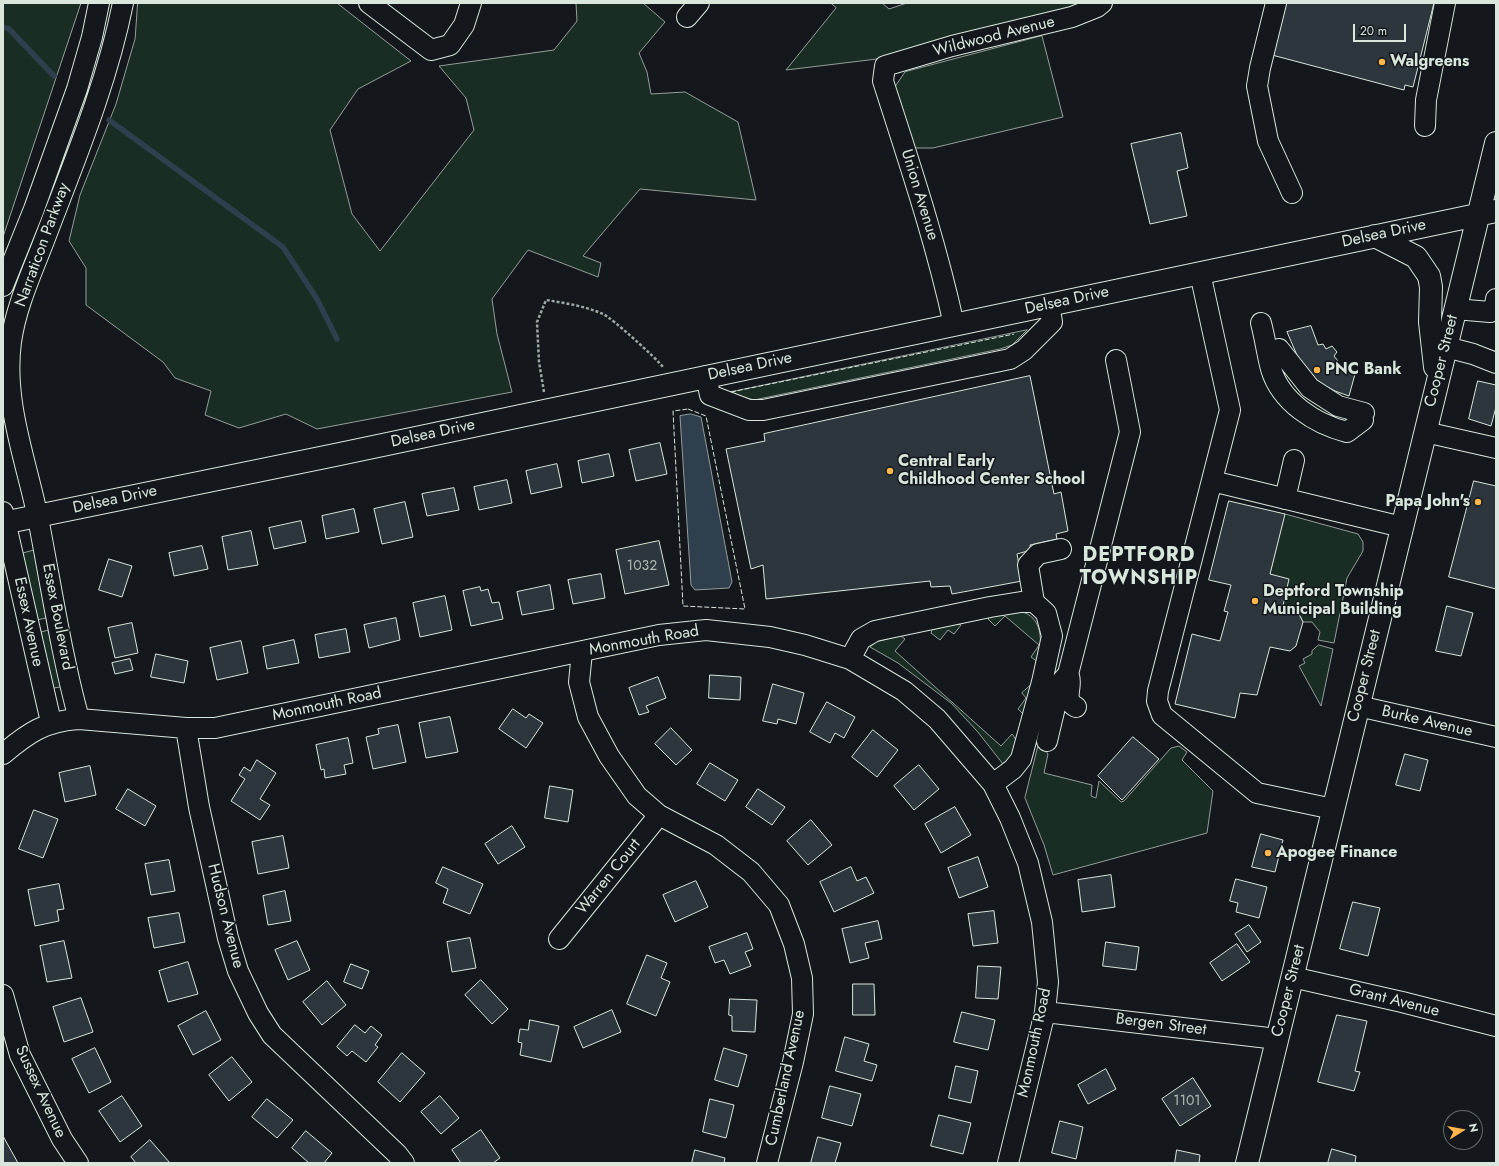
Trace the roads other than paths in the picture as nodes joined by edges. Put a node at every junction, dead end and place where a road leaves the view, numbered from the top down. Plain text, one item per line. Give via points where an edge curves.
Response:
1 (99, 3) edge
2 (123, 3) edge
3 (368, 3) edge
4 (471, 3) edge
5 (1102, 3) edge
6 (1276, 3) edge
7 (1445, 3) edge
8 (885, 66) joint
9 (1424, 126) dead end
10 (1496, 143) edge
11 (1292, 193) dead end
12 (1487, 213) edge
13 (1375, 236) junction
14 (1200, 273) junction
15 (3, 286) edge
16 (1049, 305) junction
17 (1455, 309) junction
18 (1494, 310) edge
19 (954, 325) junction
20 (1446, 347) junction
21 (1280, 349) junction
22 (1116, 360) dead end
23 (1496, 363) edge
24 (706, 376) junction
25 (1437, 383) junction
26 (1364, 413) dead end
27 (1425, 432) junction
28 (1496, 448) edge
29 (1294, 460) dead end
30 (1212, 481) junction
31 (1285, 499) junction
32 (37, 516) junction
33 (4, 519) edge
34 (1402, 527) junction
35 (1061, 549) dead end
36 (1034, 602) junction
37 (58, 621) junction
38 (29, 628) junction
39 (582, 652) junction
40 (850, 659) junction
41 (1068, 674) junction
42 (1358, 706) junction
43 (1076, 707) dead end
44 (79, 719) junction
45 (51, 722) junction
46 (186, 728) junction
47 (1496, 737) edge
48 (1047, 741) dead end
49 (3, 754) edge
50 (993, 784) junction
51 (1333, 809) junction
52 (659, 815) junction
53 (559, 939) dead end
54 (1292, 977) junction
55 (3, 995) edge
56 (1045, 1012) junction
57 (1496, 1026) edge
58 (1277, 1039) junction
59 (78, 1163) edge
60 (404, 1163) edge
61 (767, 1163) edge
62 (1008, 1163) edge
63 (1247, 1163) edge

1 - 15 street, Narraticon Parkway via 77,88 34,209
2 - 32 street, Narraticon Parkway via 106,74 15,320 10,342 11,405
3 - 4 street via 431,50 450,45 464,25
5 - 8 street, Wildwood Avenue via 1072,17 952,46
6 - 11 street via 1257,86 1268,141
7 - 9 street via 1426,100
8 - 19 street, Union Avenue via 883,81 943,272
10 - 12 main road, Cooper Street
12 - 13 main road, Delsea Drive
12 - 17 main road, Cooper Street
13 - 14 main road, Delsea Drive
13 - 25 main road via 1416,257 1429,276 1430,322
14 - 16 main road, Delsea Drive
14 - 30 street via 1230,410
16 - 19 main road, Delsea Drive
16 - 24 street via 1052,322 1024,350 1010,359 763,410 749,410 710,396
17 - 18 street
17 - 20 main road, Cooper Street
19 - 24 main road, Delsea Drive
20 - 23 street
20 - 25 main road, Cooper Street
21 - 21 street via 1268,322 1271,370 1283,391 1314,420 1347,432 1363,420 1341,418 1324,411 1309,400 1286,374
21 - 26 street via 1310,388 1338,406
22 - 41 street via 1130,432
24 - 32 main road, Delsea Drive
25 - 27 main road, Cooper Street
27 - 28 street
27 - 34 main road, Cooper Street
29 - 31 street
30 - 31 street
30 - 51 street via 1158,691 1159,709 1162,715 1257,794
31 - 34 street
32 - 33 main road, Delsea Drive
32 - 37 street, Essex Boulevard
33 - 38 street, Essex Avenue
34 - 42 main road, Cooper Street
35 - 36 street via 1038,554 1028,565
36 - 40 street via 998,606 875,631 861,639
36 - 50 street via 1046,613 1052,636 1042,682 1021,759 1013,769
37 - 38 street
37 - 44 street, Essex Boulevard
38 - 45 street, Essex Avenue
39 - 40 street, Monmouth Road via 659,635 706,630 770,637
39 - 46 street, Monmouth Road via 216,728
39 - 52 street, Cumberland Avenue via 579,682 588,717 609,756 637,796
40 - 50 street, Monmouth Road via 904,692 937,719
41 - 43 street via 1071,682 1069,701
41 - 48 street via 1060,682
42 - 47 street, Burke Avenue
42 - 51 main road, Cooper Street
44 - 45 street, Monmouth Road
44 - 46 street, Monmouth Road
45 - 49 street via 28,734
46 - 60 street, Hudson Avenue via 199,807 228,938 238,971 258,1013 272,1035
50 - 56 street, Monmouth Road via 1028,863 1042,922 1048,982
51 - 54 main road, Cooper Street
52 - 53 street, Warren Court
52 - 61 street, Cumberland Avenue via 716,845 751,872 779,905 794,944 802,978 803,1014
54 - 57 street, Grant Avenue via 1397,1000
54 - 58 main road, Cooper Street
55 - 59 street, Sussex Avenue via 20,1055 62,1139
56 - 58 street, Bergen Street
56 - 62 street, Monmouth Road
58 - 63 main road, Cooper Street

